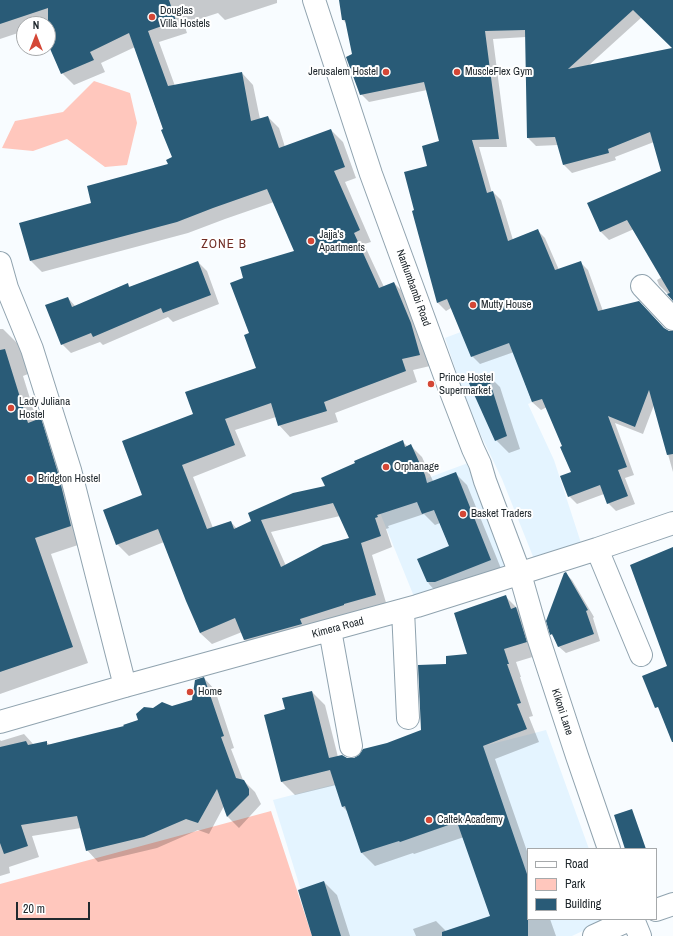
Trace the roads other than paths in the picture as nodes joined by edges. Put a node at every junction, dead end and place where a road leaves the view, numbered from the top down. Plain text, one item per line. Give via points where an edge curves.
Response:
1 (314, 0) edge
2 (0, 263) edge
3 (642, 286) dead end
4 (4, 290) edge
5 (673, 319) edge
6 (673, 523) edge
7 (597, 549) junction
8 (520, 574) junction
9 (403, 610) junction
10 (330, 630) junction
11 (641, 655) dead end
12 (125, 686) junction
13 (408, 718) dead end
14 (0, 722) edge
15 (351, 746) dead end
16 (609, 848) edge
17 (673, 904) edge
18 (657, 910) edge
19 (630, 920) edge
20 (632, 920) edge
21 (594, 936) edge
22 (640, 936) edge

1 - 8 street, Nanfumbambi Road via 372,174
2 - 4 street
3 - 5 street
4 - 12 street via 32,349 70,470
6 - 7 street, Kimera Road
7 - 8 street, Kimera Road
7 - 11 street
8 - 9 street, Kimera Road
8 - 16 street, Kikoni Lane via 540,645
9 - 10 street, Kimera Road
9 - 13 street
10 - 12 street, Kimera Road
10 - 15 street
12 - 14 street, Kimera Road
17 - 18 street
19 - 21 street
20 - 22 street

